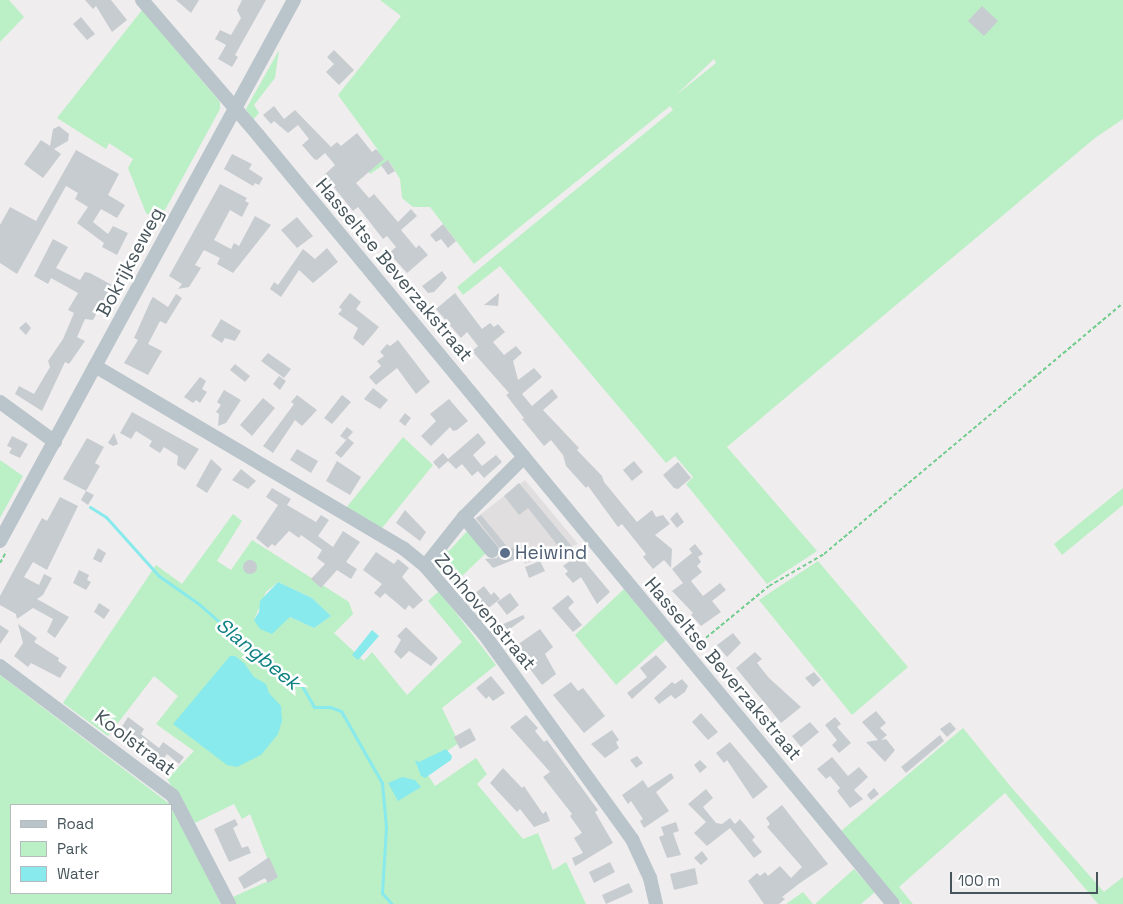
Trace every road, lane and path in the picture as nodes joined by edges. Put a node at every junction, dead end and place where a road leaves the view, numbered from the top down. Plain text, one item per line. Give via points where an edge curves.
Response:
1 (142, 0) edge
2 (294, 0) edge
3 (234, 108) junction
4 (1123, 303) edge
5 (95, 366) junction
6 (0, 402) edge
7 (55, 442) junction
8 (524, 457) junction
9 (464, 517) junction
10 (0, 541) edge
11 (492, 551) dead end
12 (424, 566) junction
13 (686, 654) junction
14 (0, 666) edge
15 (229, 904) edge
16 (656, 904) edge
17 (893, 904) edge

1 - 3 street, Hasseltse Beverzakstraat
2 - 3 street, Bokrijkseweg
3 - 5 street, Bokrijkseweg
3 - 8 street, Hasseltse Beverzakstraat
4 - 13 path via 824,554 770,586
5 - 7 street, Bokrijkseweg
5 - 12 street, Zonhovenstraat via 403,548
6 - 7 street
7 - 10 street, Bokrijkseweg
8 - 9 street
8 - 13 street, Hasseltse Beverzakstraat
9 - 11 street
9 - 12 street
12 - 16 street, Zonhovenstraat via 484,634 632,839 650,878
13 - 17 street, Hasseltse Beverzakstraat
14 - 15 street, Koolstraat via 173,796

